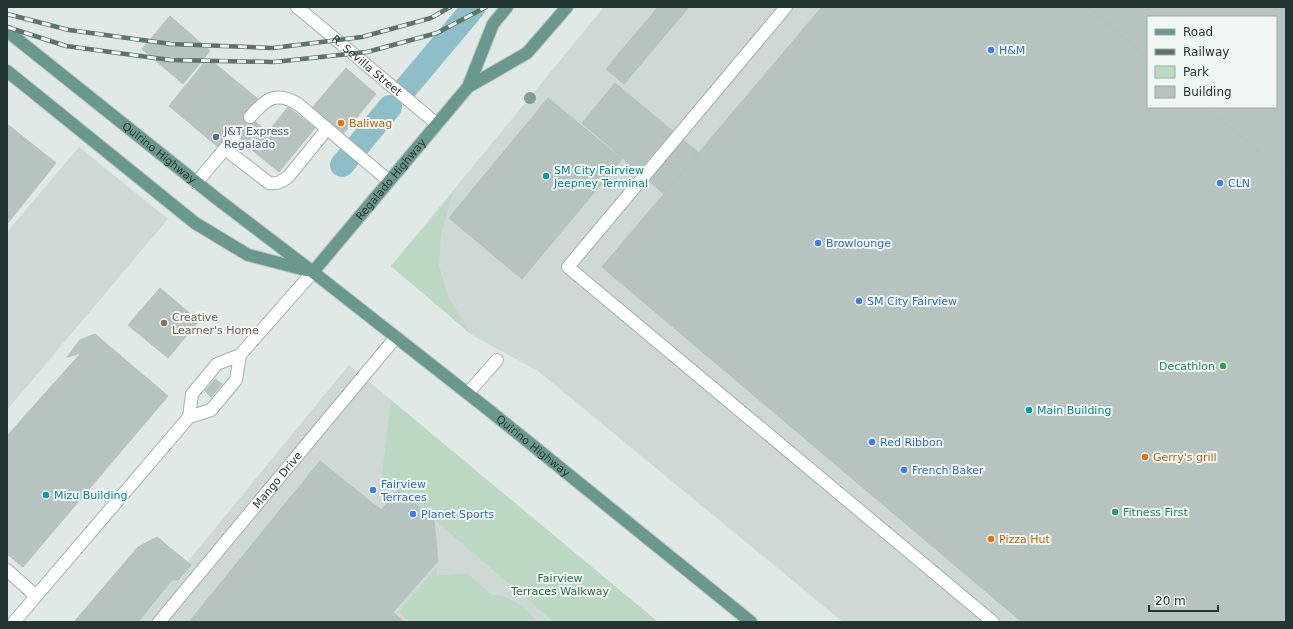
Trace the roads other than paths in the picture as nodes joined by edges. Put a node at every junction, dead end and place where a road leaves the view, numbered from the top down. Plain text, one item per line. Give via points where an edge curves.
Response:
1 (297, 7) edge
2 (507, 7) edge
3 (566, 7) edge
4 (786, 7) edge
5 (7, 31) edge
6 (7, 71) edge
7 (468, 86) junction
8 (250, 117) tunnel mouth
9 (437, 124) junction
10 (327, 128) junction
11 (235, 136) tunnel mouth
12 (225, 149) junction
13 (388, 181) junction
14 (196, 183) junction
15 (313, 272) junction
16 (396, 337) junction
17 (240, 355) junction
18 (497, 360) dead end
19 (468, 393) junction
20 (189, 417) junction
21 (7, 570) edge
22 (36, 596) junction
23 (14, 622) edge
24 (159, 622) edge
25 (749, 622) edge
26 (993, 622) edge

1 - 9 street, R. Sevilla Street
2 - 7 main road, Regalado Highway via 493,24
3 - 7 main road, Regalado Highway via 527,53
4 - 26 street via 568,267
5 - 14 main road, Quirino Highway
6 - 15 main road, Quirino Highway via 195,223 248,255
7 - 9 main road, Regalado Highway
8 - 10 street via 262,104 281,97 298,104
9 - 13 main road, Regalado Highway
10 - 12 street via 288,177 275,184 268,183
10 - 13 street
11 - 12 street
12 - 14 street
13 - 15 main road, Regalado Highway
14 - 15 main road, Quirino Highway
15 - 16 main road, Quirino Highway
15 - 17 street
16 - 19 main road, Quirino Highway
16 - 24 street, Mango Drive
17 - 20 street via 217,364 192,394
17 - 20 street via 236,380 232,386 212,410
18 - 19 street
19 - 25 main road, Quirino Highway
20 - 22 street
21 - 22 street
22 - 23 street

